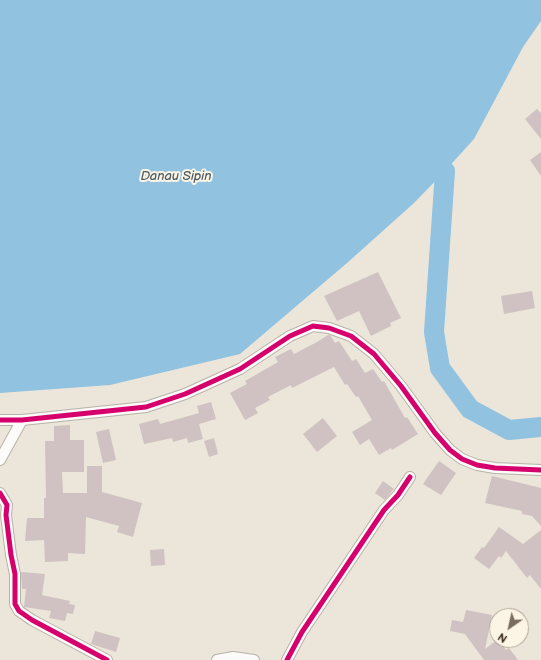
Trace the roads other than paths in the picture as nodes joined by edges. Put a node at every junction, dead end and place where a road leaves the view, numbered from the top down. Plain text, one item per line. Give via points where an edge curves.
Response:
1 (0, 420) edge
2 (22, 420) junction
3 (0, 460) edge
4 (541, 470) edge
5 (410, 477) dead end
6 (0, 493) edge
7 (107, 660) edge
8 (217, 660) edge
9 (254, 660) edge
10 (287, 660) edge

1 - 2 street
2 - 3 street
2 - 4 street via 146,407 185,394 240,369 290,336 313,326 330,328 352,336 374,354 402,386 435,433 462,459 494,468
5 - 10 street via 384,510 302,632
6 - 7 street via 7,506 6,515 15,574 15,604 19,612
8 - 9 street via 233,657

